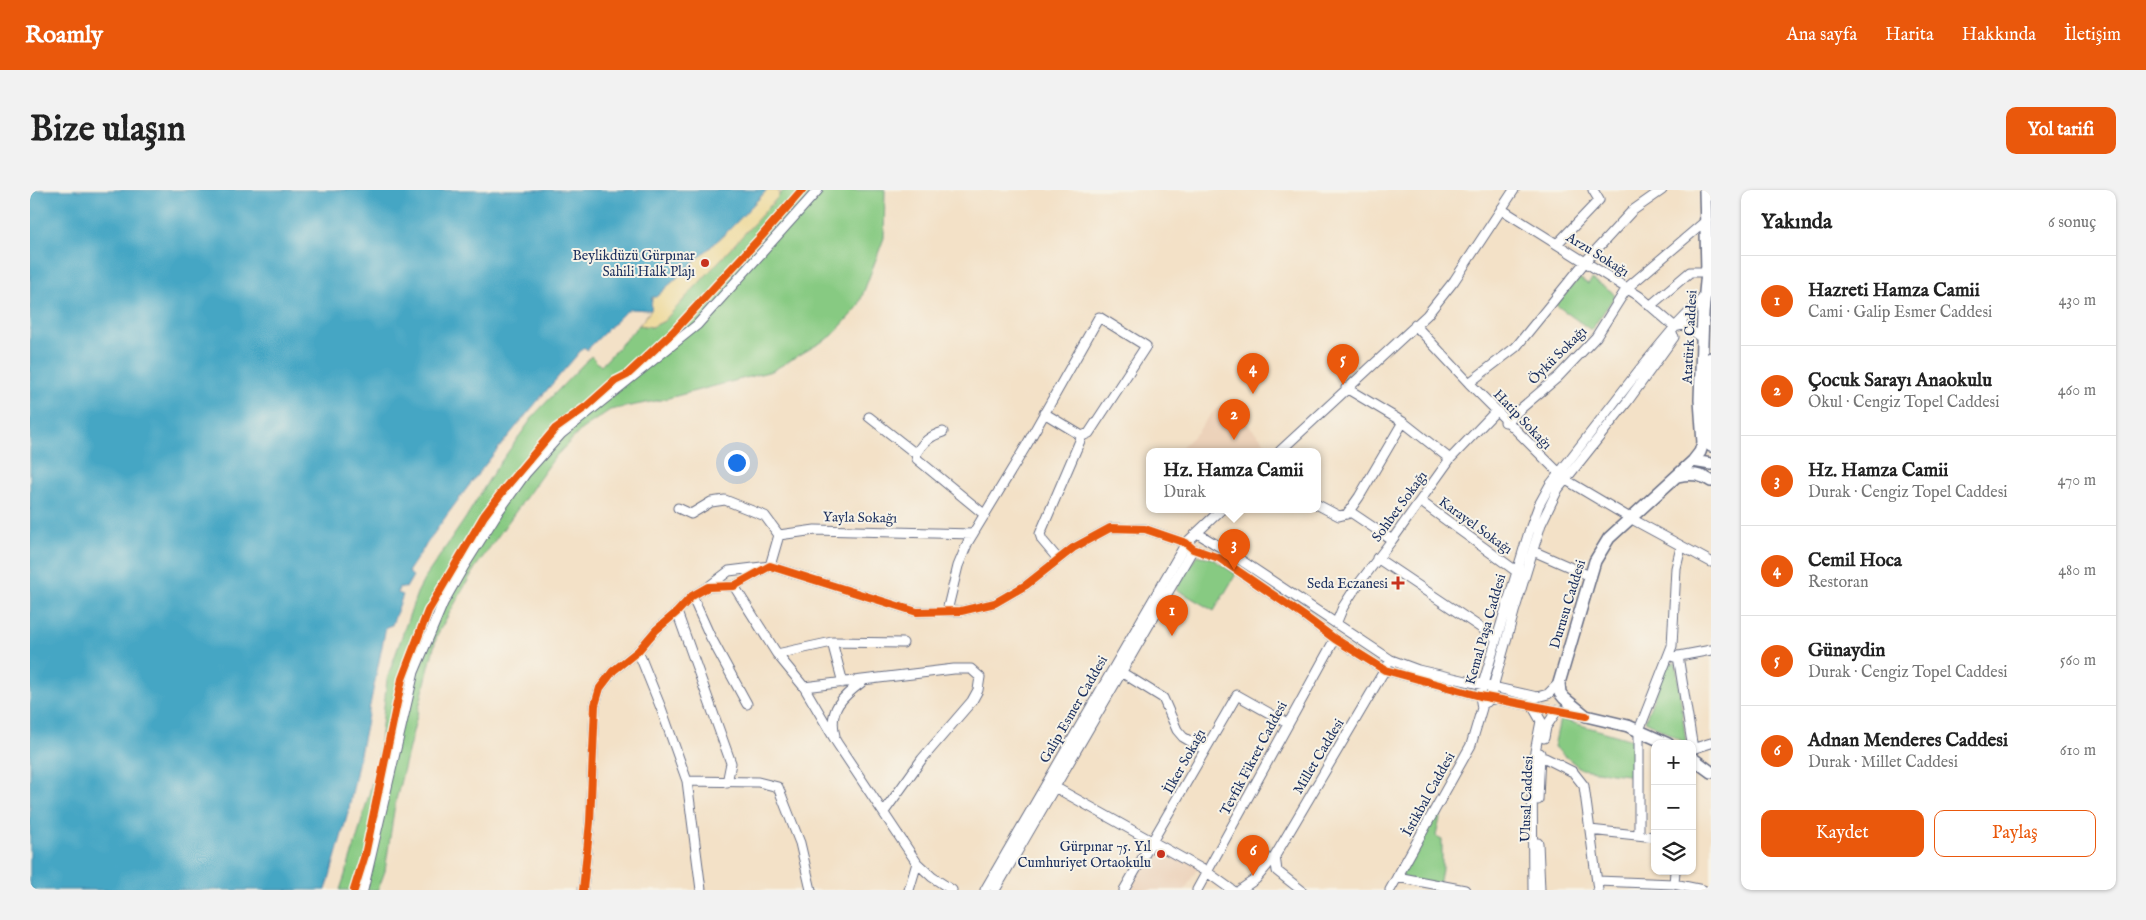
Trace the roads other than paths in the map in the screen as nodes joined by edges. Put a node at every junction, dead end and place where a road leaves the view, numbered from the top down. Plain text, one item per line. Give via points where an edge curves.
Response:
1 (818, 190) edge
2 (1514, 190) edge
3 (1593, 190) edge
4 (1662, 190) edge
5 (1705, 190) edge
6 (1501, 209) junction
7 (1708, 220) junction
8 (1557, 244) junction
9 (1584, 262) junction
10 (1709, 272) edge
11 (1626, 288) junction
12 (1707, 296) edge
13 (1650, 306) junction
14 (1416, 325) junction
15 (1679, 326) junction
16 (1702, 338) junction
17 (1711, 358) edge
18 (1469, 383) junction
19 (1346, 388) junction
20 (1709, 403) edge
21 (1496, 411) junction
22 (1044, 412) junction
23 (868, 417) dead end
24 (1403, 422) junction
25 (1505, 422) junction
26 (943, 432) dead end
27 (1082, 436) junction
28 (1711, 446) edge
29 (1283, 448) edge
30 (916, 454) junction
31 (1450, 459) junction
32 (1693, 461) junction
33 (1711, 464) edge
34 (1678, 476) junction
35 (1562, 477) junction
36 (1711, 481) edge
37 (1420, 501) junction
38 (1321, 507) edge
39 (678, 508) dead end
40 (1349, 511) junction
41 (1218, 513) edge
42 (985, 515) junction
43 (1630, 518) junction
44 (973, 534) junction
45 (1196, 534) junction
46 (780, 535) junction
47 (1392, 540) junction
48 (1190, 546) junction
49 (1681, 547) junction
50 (1533, 551) junction
51 (1377, 558) junction
52 (1058, 560) junction
53 (1711, 562) edge
54 (770, 566) junction
55 (1516, 571) junction
56 (1590, 576) junction
57 (734, 586) junction
58 (708, 587) junction
59 (692, 596) junction
60 (947, 611) junction
61 (677, 612) junction
62 (1336, 624) junction
63 (1496, 638) junction
64 (1335, 639) junction
65 (832, 642) junction
66 (903, 643) dead end
67 (1711, 650) edge
68 (638, 651) junction
69 (778, 654) junction
70 (1678, 656) junction
71 (1667, 658) junction
72 (1391, 660) junction
73 (1385, 670) junction
74 (1121, 672) junction
75 (862, 682) junction
76 (843, 683) junction
77 (1559, 683) junction
78 (1483, 684) junction
79 (1493, 686) junction
80 (804, 687) junction
81 (1480, 696) junction
82 (1490, 698) junction
83 (747, 704) dead end
84 (1533, 707) junction
85 (1482, 708) junction
86 (1556, 712) junction
87 (1586, 716) junction
88 (1287, 723) junction
89 (1639, 730) junction
90 (1660, 740) edge
91 (1691, 740) edge
92 (837, 743) junction
93 (1711, 744) edge
94 (1205, 750) junction
95 (1696, 751) edge
96 (1696, 755) edge
97 (1537, 757) junction
98 (1711, 772) edge
99 (687, 781) junction
100 (727, 783) junction
101 (1050, 785) junction
102 (884, 812) junction
103 (1589, 827) junction
104 (1639, 835) junction
105 (1651, 836) edge
106 (1153, 842) junction
107 (1275, 856) junction
108 (917, 863) junction
109 (1208, 872) junction
110 (1675, 875) edge
111 (1282, 876) junction
112 (1397, 877) junction
113 (1256, 879) junction
114 (1674, 884) junction
115 (1597, 886) edge
116 (1243, 889) edge
117 (363, 890) edge
118 (583, 890) edge
119 (701, 890) edge
120 (811, 890) edge
121 (910, 890) edge
122 (952, 890) edge
123 (985, 890) edge
124 (995, 890) edge
125 (1124, 890) edge
126 (1197, 890) edge
127 (1232, 890) edge
128 (1301, 890) edge
129 (1390, 890) edge
130 (1465, 890) edge
131 (1533, 890) edge
132 (1540, 890) edge
133 (1703, 890) edge

1 - 117 street via 697,325 561,434 526,473 498,512 443,603 414,672
2 - 6 street
3 - 8 street via 1599,200
4 - 9 street via 1632,211
5 - 7 main road, Atatürk Caddesi
6 - 8 street, Arzu Sokağı
6 - 14 street via 1454,281
7 - 10 main road, Atatürk Caddesi
7 - 11 street, Öykü Sokağı
8 - 9 street, Arzu Sokağı
9 - 11 street, Arzu Sokağı
9 - 18 street via 1516,347
10 - 12 main road, Atatürk Caddesi
10 - 13 street via 1690,272
11 - 13 street, Arzu Sokağı
11 - 25 street, Öykü Sokağı via 1596,337 1558,377
12 - 15 street, Kemal Paşa Caddesi
12 - 16 main road, Atatürk Caddesi
13 - 15 street, Arzu Sokağı
14 - 18 street, Hatip Sokağı
14 - 19 street
15 - 16 street, Arzu Sokağı
15 - 35 street, Kemal Paşa Caddesi
16 - 32 main road, Atatürk Caddesi via 1700,400 1703,443
17 - 20 main road, Atatürk Caddesi
18 - 21 street, Hatip Sokağı
19 - 24 street
19 - 29 street
20 - 28 main road, Atatürk Caddesi
21 - 25 street, Hatip Sokağı
21 - 31 street, Sohbet Sokağı
22 - 27 street
22 - 27 street via 1099,317 1146,346 1089,433
22 - 42 street
23 - 30 street
24 - 31 street
24 - 40 street
25 - 35 street, Hatip Sokağı
26 - 30 street via 931,436
27 - 52 street via 1040,534
30 - 42 street via 930,471
31 - 37 street, Sohbet Sokağı
32 - 33 main road
32 - 34 main road, Atatürk Caddesi
34 - 36 main road via 1690,474
34 - 43 main road, Durusu Caddesi
35 - 43 street, Hatip Sokağı
35 - 50 street, Kemal Paşa Caddesi
35 - 55 street, Kemal Paşa Caddesi via 1539,505
37 - 47 street, Sohbet Sokağı
37 - 55 street, Karayel Sokağı
38 - 40 street via 1339,516
39 - 46 street via 691,514 711,502 725,500 765,516
40 - 47 street
41 - 45 street
42 - 44 street
43 - 49 street, Hatip Sokağı
43 - 56 main road, Durusu Caddesi via 1609,538
44 - 46 street, Yayla Sokağı via 815,530
44 - 60 street via 958,566
45 - 48 street
45 - 62 street via 1238,558
46 - 54 street
47 - 51 street, Sohbet Sokağı
48 - 52 street via 1145,529 1110,528
48 - 64 street via 1219,558
48 - 74 street
48 - 101 street, Galip Esmer Caddesi
49 - 53 street, Hatip Sokağı
49 - 71 street via 1676,568 1672,646
50 - 56 street
50 - 79 street, Kemal Paşa Caddesi
51 - 62 street, Sohbet Sokağı via 1343,607
51 - 63 street
52 - 60 street via 995,603
54 - 57 street
54 - 58 street via 730,571
54 - 60 street via 917,612
55 - 63 street, Kemal Paşa Caddesi
56 - 77 main road, Durusu Caddesi
57 - 58 street
57 - 69 street
58 - 59 street
59 - 61 street
59 - 83 street
61 - 68 street
61 - 100 street via 731,763
62 - 72 street
63 - 78 street, Kemal Paşa Caddesi
64 - 73 street
64 - 88 street, Tevfik Fikret Caddesi
65 - 66 street
65 - 69 street
65 - 76 street
67 - 70 street
68 - 99 street
68 - 118 street via 613,671 600,688 595,705 590,822
69 - 80 street
70 - 71 street
70 - 91 street
71 - 89 street
72 - 73 street, Millet Caddesi
72 - 78 street via 1418,670
73 - 81 street
73 - 107 street, Millet Caddesi
74 - 94 street via 1163,698 1178,730
74 - 101 street
75 - 76 street
75 - 92 street via 843,696 836,707 833,729
75 - 102 street via 954,669 971,670 980,677 972,701 922,759
76 - 80 street
77 - 79 street via 1548,694 1537,697
77 - 87 main road via 1564,698
78 - 79 street
78 - 81 street, Kemal Paşa Caddesi
79 - 82 street, Kemal Paşa Caddesi
80 - 92 street
81 - 82 street
81 - 85 street, Kemal Paşa Caddesi
82 - 84 street
82 - 85 street, Kemal Paşa Caddesi
84 - 86 street
84 - 97 street via 1542,721
85 - 112 street, İstikbal Caddesi via 1470,745
86 - 87 street
86 - 97 street, Ulusal Caddesi via 1546,727
87 - 89 main road
88 - 94 street, İlker Sokağı via 1237,695
88 - 109 street, Tevfik Fikret Caddesi
89 - 90 main road
89 - 104 street
92 - 102 street
93 - 95 street
94 - 106 street, İlker Sokağı
96 - 98 main road
97 - 103 street via 1573,772 1584,786
97 - 131 street via 1532,767
97 - 132 street, Ulusal Caddesi
99 - 100 street
99 - 119 street
100 - 120 street via 758,782 778,787 800,843
101 - 106 street
101 - 123 street, Galip Esmer Caddesi
101 - 124 street
102 - 108 street
103 - 104 street
103 - 115 street
104 - 105 street
106 - 109 street
106 - 125 street, İlker Sokağı
107 - 111 street via 1277,871
107 - 113 street, Millet Caddesi
108 - 121 street
108 - 122 street
109 - 126 street, Tevfik Fikret Caddesi
109 - 127 street
110 - 114 street
111 - 113 street via 1270,874
111 - 128 street
112 - 129 street, İstikbal Caddesi
112 - 130 street
113 - 116 street, Millet Caddesi
114 - 115 street
114 - 133 street

